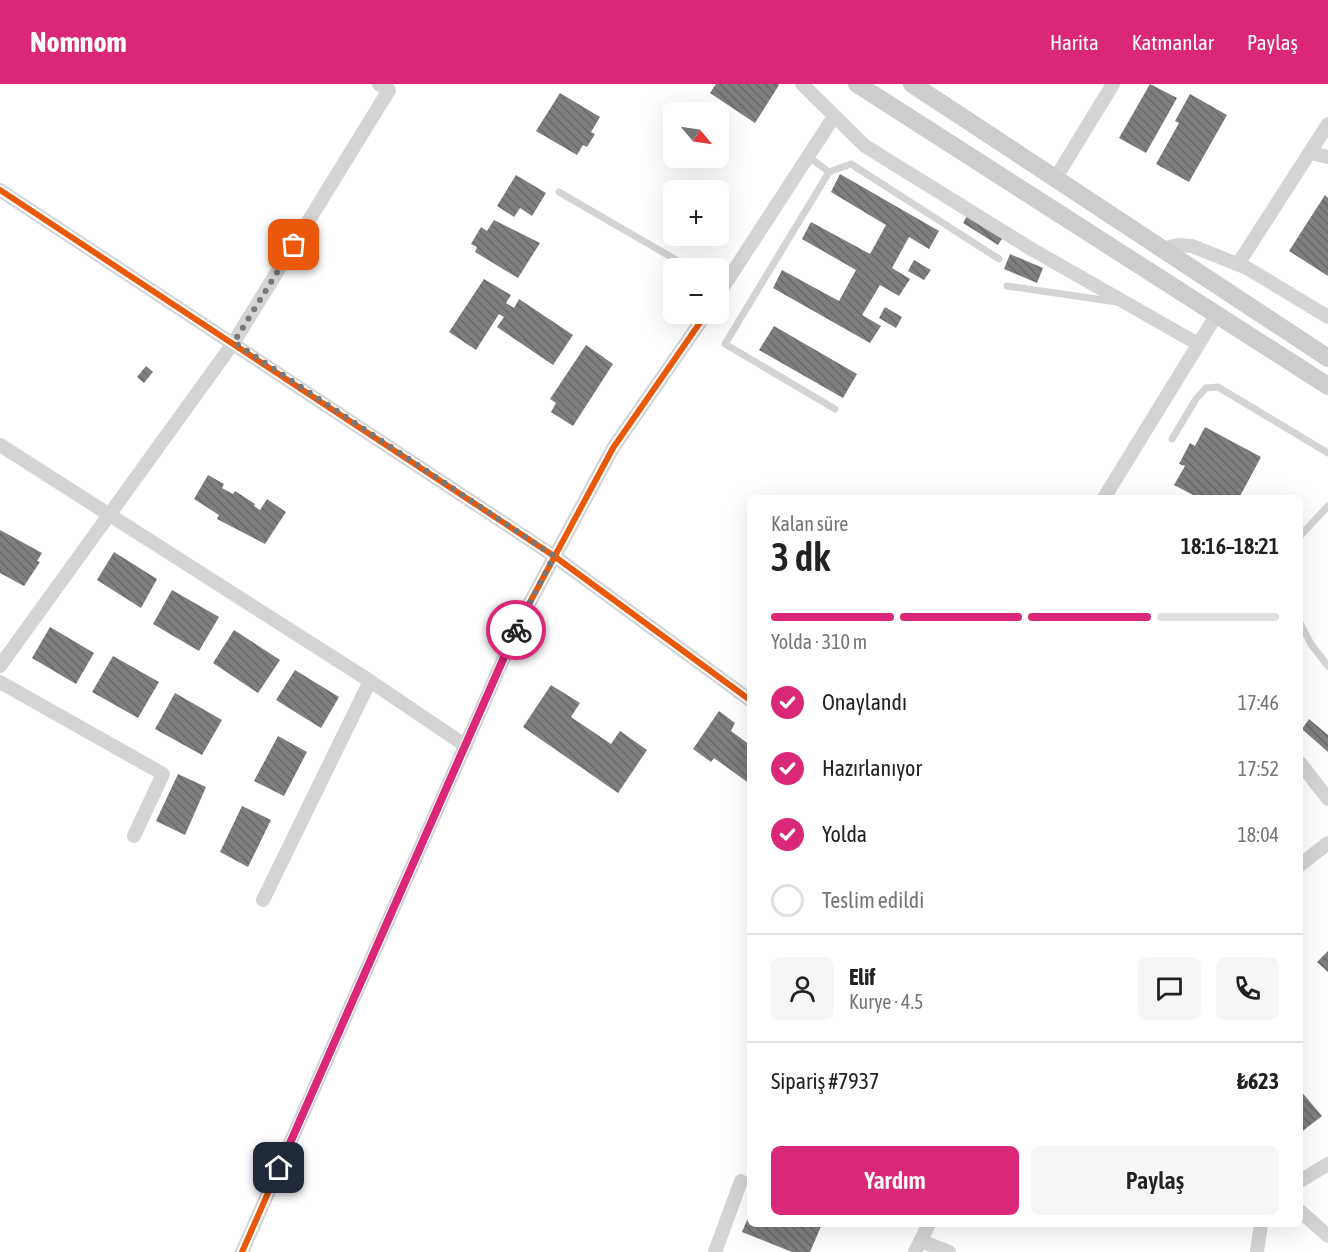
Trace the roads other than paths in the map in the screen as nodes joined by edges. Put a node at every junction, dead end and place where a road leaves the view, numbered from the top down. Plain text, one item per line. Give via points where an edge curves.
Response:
1 (379, 84) edge
2 (802, 84) edge
3 (857, 84) edge
4 (912, 84) edge
5 (1113, 84) edge
6 (833, 118) junction
7 (1328, 124) edge
8 (1310, 153) junction
9 (809, 157) junction
10 (1328, 157) edge
11 (829, 172) junction
12 (1055, 179) junction
13 (0, 190) edge
14 (559, 192) dead end
15 (1161, 249) junction
16 (673, 258) edge
17 (999, 259) dead end
18 (1238, 264) junction
19 (729, 276) edge
20 (1007, 286) dead end
21 (1128, 304) junction
22 (1217, 314) junction
23 (1328, 317) edge
24 (699, 324) edge
25 (234, 342) junction
26 (1198, 344) junction
27 (1328, 358) edge
28 (1328, 386) edge
29 (835, 409) dead end
30 (1172, 439) dead end
31 (0, 445) edge
32 (1328, 453) edge
33 (1106, 495) edge
34 (1328, 506) edge
35 (109, 514) junction
36 (1303, 533) edge
37 (554, 556) junction
38 (1303, 629) edge
39 (0, 666) edge
40 (1328, 666) edge
41 (370, 681) junction
42 (0, 682) edge
43 (747, 698) edge
44 (466, 746) junction
45 (1303, 767) edge
46 (1328, 799) edge
47 (134, 836) dead end
48 (1328, 843) edge
49 (1303, 864) edge
50 (263, 900) dead end
51 (1328, 1164) edge
52 (1303, 1179) edge
53 (741, 1181) dead end
54 (1303, 1213) edge
55 (928, 1227) edge
56 (1261, 1227) edge
57 (1328, 1236) edge
58 (918, 1246) edge
59 (242, 1252) edge
60 (715, 1252) edge
61 (950, 1252) edge
62 (1257, 1252) edge

1 - 25 street via 389,90
2 - 6 street
3 - 22 main road
4 - 12 main road
5 - 12 street
6 - 9 street
6 - 21 street via 865,146
7 - 8 street
8 - 10 street
8 - 18 street
9 - 11 lane
9 - 19 street
11 - 17 lane via 851,164
11 - 29 lane via 725,344
12 - 15 main road
13 - 25 street
14 - 16 lane
15 - 18 street via 1178,244 1192,246
15 - 27 main road
18 - 23 street
20 - 21 lane
21 - 26 street
22 - 26 street
22 - 28 main road
24 - 37 street via 613,448
25 - 35 street
25 - 37 street
26 - 33 street
30 - 32 lane via 1196,399 1206,388 1218,387
31 - 35 street
34 - 36 lane
35 - 39 street
35 - 41 street
37 - 43 street
37 - 44 street via 522,617
38 - 40 lane
41 - 44 street
41 - 50 street
42 - 47 street via 163,774
44 - 59 street
45 - 46 street
48 - 49 street
51 - 52 street
53 - 60 street
54 - 57 street
55 - 58 street
56 - 62 street
58 - 61 street

